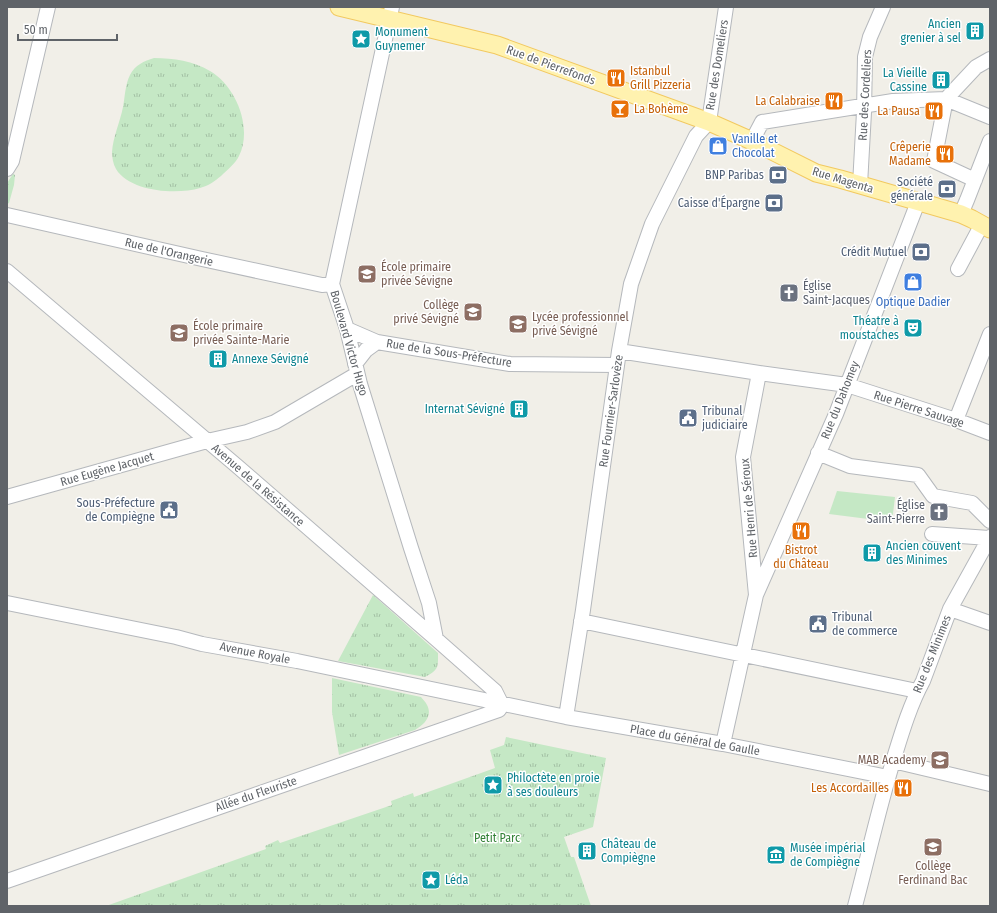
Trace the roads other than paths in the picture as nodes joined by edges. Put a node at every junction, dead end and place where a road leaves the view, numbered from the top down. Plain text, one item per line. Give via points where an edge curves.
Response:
1 (48, 7) edge
2 (339, 7) edge
3 (726, 7) edge
4 (883, 7) edge
5 (391, 13) edge
6 (990, 59) edge
7 (946, 99) junction
8 (864, 106) junction
9 (990, 116) edge
10 (709, 122) junction
11 (752, 141) junction
12 (990, 141) edge
13 (7, 169) edge
14 (975, 180) junction
15 (860, 185) junction
16 (918, 202) junction
17 (961, 214) junction
18 (7, 215) edge
19 (986, 227) edge
20 (958, 269) dead end
21 (7, 271) edge
22 (332, 284) junction
23 (347, 329) junction
24 (990, 334) edge
25 (377, 342) junction
26 (618, 358) junction
27 (356, 369) junction
28 (759, 373) junction
29 (847, 385) junction
30 (956, 420) junction
31 (990, 433) edge
32 (207, 441) junction
33 (818, 453) junction
34 (7, 497) edge
35 (990, 520) edge
36 (932, 534) dead end
37 (989, 537) edge
38 (756, 595) junction
39 (7, 603) edge
40 (950, 609) junction
41 (581, 621) junction
42 (990, 623) edge
43 (436, 639) junction
44 (743, 654) junction
45 (917, 691) junction
46 (502, 704) junction
47 (566, 717) junction
48 (723, 744) junction
49 (893, 761) junction
50 (888, 776) junction
51 (990, 784) edge
52 (7, 881) edge
53 (855, 906) edge

1 - 13 street via 12,161
2 - 5 main road, Rue de Pierrefonds
3 - 10 street, Rue des Domeliers
4 - 8 street, Rue des Cordeliers via 870,37 865,57
5 - 10 main road, Rue de Pierrefonds via 497,45
5 - 22 street, Boulevard Victor Hugo
6 - 7 street via 976,67
7 - 8 street
7 - 9 street
7 - 14 street via 934,161
8 - 11 street via 762,122
8 - 15 street, Rue des Cordeliers
10 - 11 main road, Rue Magenta
10 - 26 street, Rue Fournier-Sarlovèze via 696,136 652,224 631,284
11 - 15 main road, Rue Magenta via 816,173
12 - 14 street
14 - 17 street
15 - 16 main road, Rue Magenta
16 - 17 main road, Rue Magenta
16 - 29 street, Rue du Dahomey
17 - 19 main road, Rue Magenta
18 - 22 street, Rue de l'Orangerie via 322,285
19 - 20 street
21 - 32 street, Avenue de la Résistance
22 - 23 street, Boulevard Victor Hugo
23 - 25 street, Rue de la Sous-Préfecture
23 - 27 street, Boulevard Victor Hugo
24 - 30 street
25 - 26 street, Rue de la Sous-Préfecture via 510,364
25 - 27 street, Rue de la Sous-Préfecture via 366,350
26 - 28 street, Rue de la Sous-Préfecture
26 - 41 street, Rue Fournier-Sarlovèze
27 - 32 street, Rue de la Sous-Préfecture via 275,422 247,432
27 - 43 street, Boulevard Victor Hugo via 429,603
28 - 29 street, Rue de la Sous-Préfecture
28 - 38 street, Rue Henri de Séroux via 743,458
29 - 30 street, Rue Pierre Sauvage
29 - 33 street, Rue du Dahomey
30 - 31 street, Rue Pierre Sauvage
32 - 34 street, Rue Eugène Jacquet
32 - 43 street, Avenue de la Résistance
33 - 35 street via 850,466 918,475 933,496 972,503
33 - 38 street, Rue du Dahomey
36 - 37 street
37 - 40 street, Rue des Minimes
38 - 44 street
39 - 46 street, Avenue Royale
40 - 42 street
40 - 45 street, Rue des Minimes
41 - 44 street
41 - 47 street, Rue Fournier-Sarlovèze
43 - 46 street, Avenue de la Résistance via 495,690
44 - 45 street
44 - 48 street
45 - 49 street, Rue des Minimes
46 - 47 street, Place du Général de Gaulle
46 - 52 street, Allée du Fleuriste via 499,710
47 - 48 street, Place du Général de Gaulle
48 - 50 street, Place du Général de Gaulle
49 - 50 street, Rue des Minimes
49 - 51 street
50 - 53 street, Rue des Minimes

